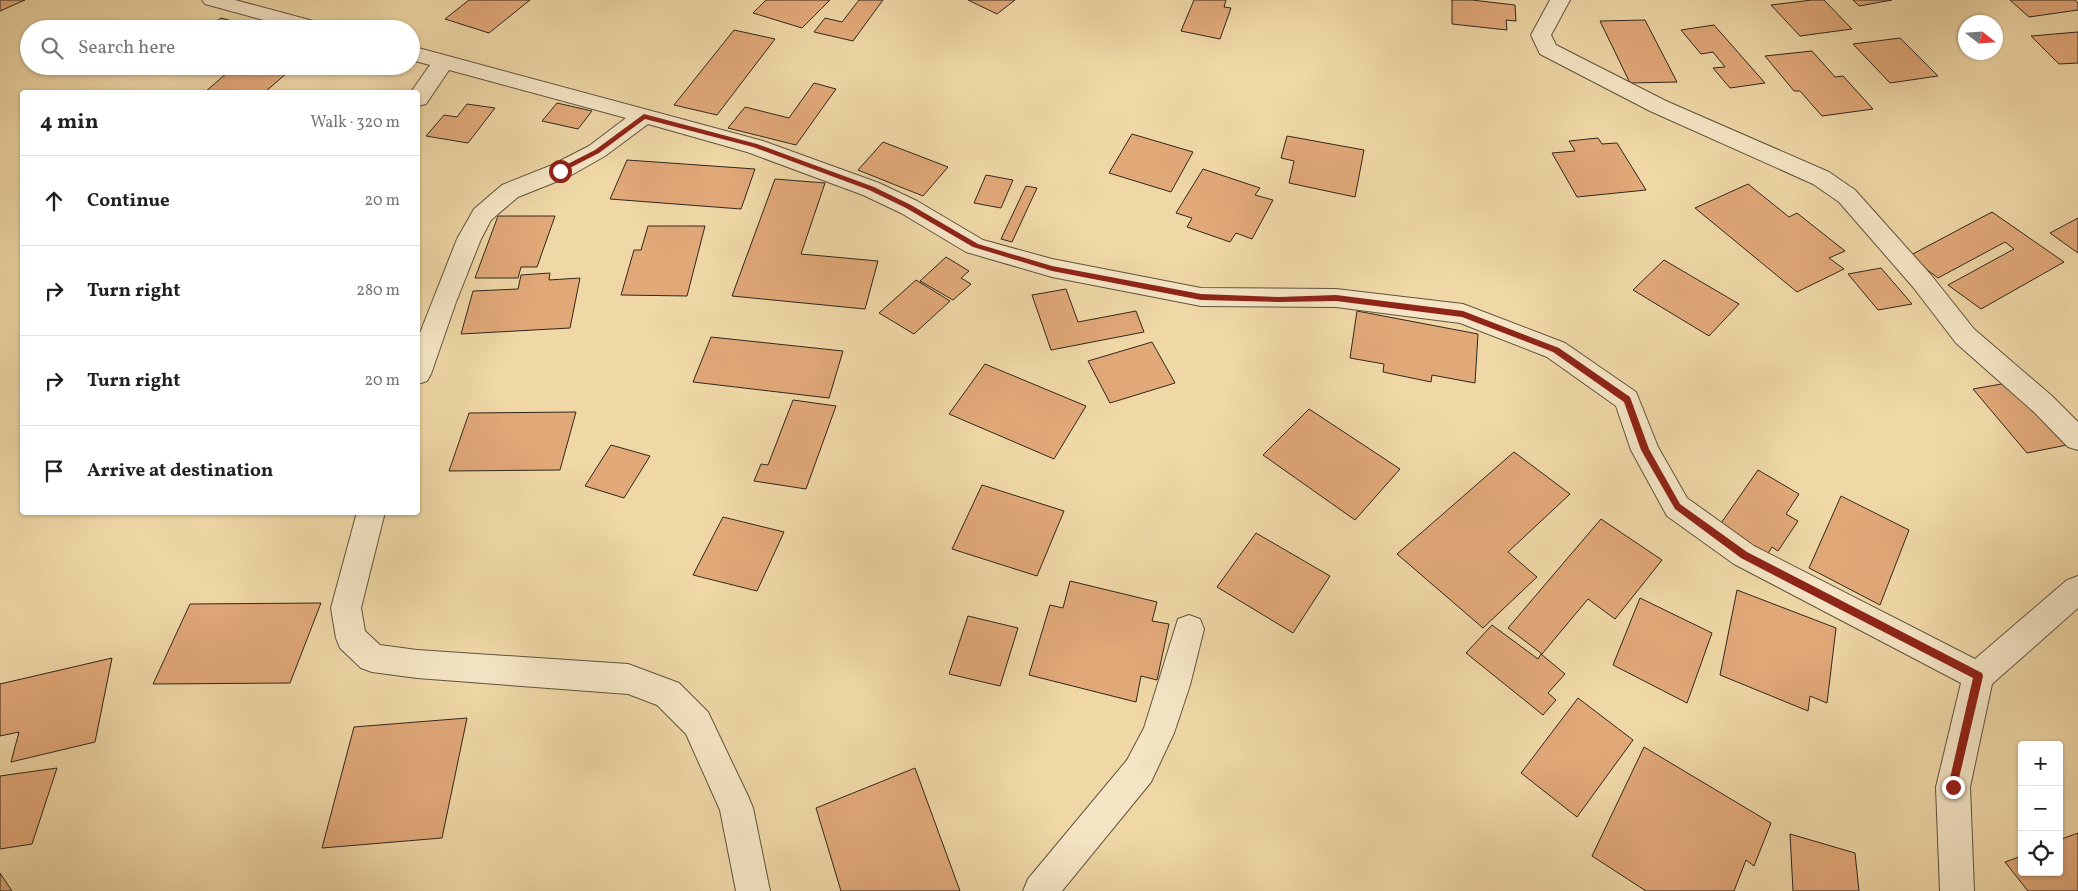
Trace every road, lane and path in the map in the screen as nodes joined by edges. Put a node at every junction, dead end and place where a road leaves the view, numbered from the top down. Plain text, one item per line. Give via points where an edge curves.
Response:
1 (212, 0) edge
2 (1560, 0) edge
3 (287, 20) edge
4 (420, 55) edge
5 (444, 62) junction
6 (420, 96) edge
7 (644, 116) junction
8 (443, 302) junction
9 (420, 303) edge
10 (420, 368) edge
11 (2078, 439) edge
12 (370, 515) edge
13 (2078, 589) edge
14 (1189, 629) dead end
15 (1978, 676) junction
16 (753, 891) edge
17 (1040, 891) edge
18 (1957, 891) edge

1 - 3 street
2 - 11 street via 1541,35 1547,49 1658,106 1821,178 1847,196 1922,281 1965,336
4 - 5 street
5 - 6 street
5 - 7 street
7 - 8 street via 597,151 560,171 510,191 482,214
7 - 15 street via 755,146 862,185 975,246 1052,268 1201,297 1336,298 1463,314 1556,350 1627,400 1645,450 1678,507 1744,555
8 - 9 street
8 - 10 street
12 - 16 street via 346,608 351,638 372,658 628,679 668,694 697,723 736,808
13 - 15 street
14 - 17 street via 1158,733 1139,771
15 - 18 street via 1953,787

